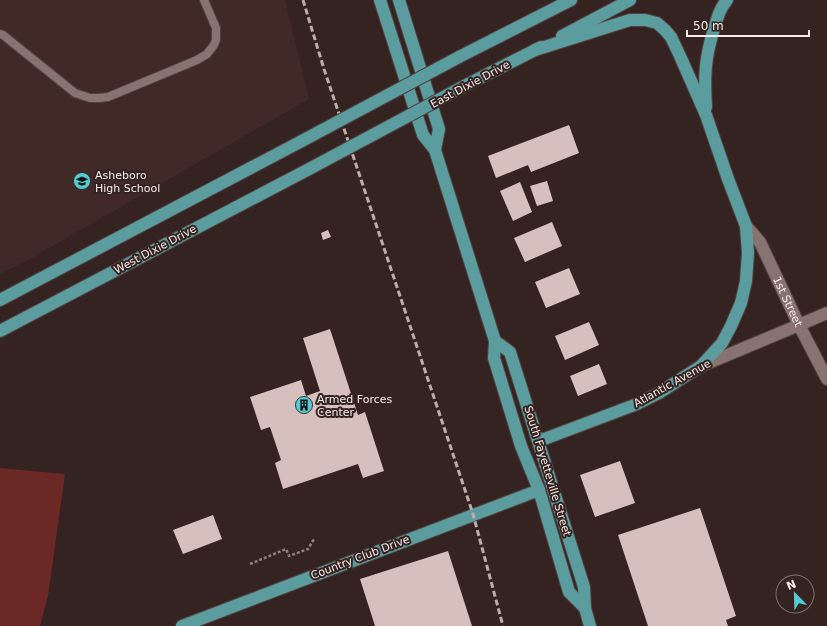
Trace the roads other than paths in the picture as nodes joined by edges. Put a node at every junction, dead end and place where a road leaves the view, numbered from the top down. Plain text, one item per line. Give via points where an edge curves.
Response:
1 (204, 0) edge
2 (380, 0) edge
3 (398, 0) edge
4 (556, 0) edge
5 (570, 0) edge
6 (630, 0) edge
7 (727, 0) edge
8 (541, 16) junction
9 (0, 34) edge
10 (535, 50) junction
11 (706, 115) junction
12 (435, 150) junction
13 (311, 168) joint
14 (746, 226) junction
15 (0, 300) edge
16 (827, 313) edge
17 (799, 325) junction
18 (0, 331) edge
19 (495, 341) junction
20 (701, 366) junction
21 (827, 379) edge
22 (539, 442) junction
23 (539, 490) junction
24 (585, 608) junction
25 (182, 626) edge
26 (590, 626) edge

1 - 9 lane via 216,28 216,40 208,54 108,97 90,98 75,93
2 - 12 main road, South Fayetteville Street via 423,135
3 - 12 main road, South Fayetteville Street via 439,129
4 - 8 main road
5 - 8 main road
6 - 10 main road, East Dixie Drive
7 - 11 main road via 720,9 709,46 704,83
8 - 15 main road, bridge
10 - 11 main road via 630,20 657,23 671,38
10 - 13 main road, East Dixie Drive, bridge
11 - 14 main road
12 - 19 main road, South Fayetteville Street
13 - 18 main road, West Dixie Drive
14 - 17 street, 1st Street via 760,242
14 - 20 main road via 748,253 741,303 722,343
16 - 17 street, Atlantic Avenue
17 - 20 street, Atlantic Avenue
17 - 21 street, 1st Street
19 - 22 main road, South Fayetteville Street via 510,352
19 - 23 main road, South Fayetteville Street via 494,358 521,446
20 - 22 main road, Atlantic Avenue via 637,404
22 - 24 main road, South Fayetteville Street via 584,587
23 - 24 main road, South Fayetteville Street via 569,592
23 - 25 main road, Country Club Drive
24 - 26 main road, South Fayetteville Street

